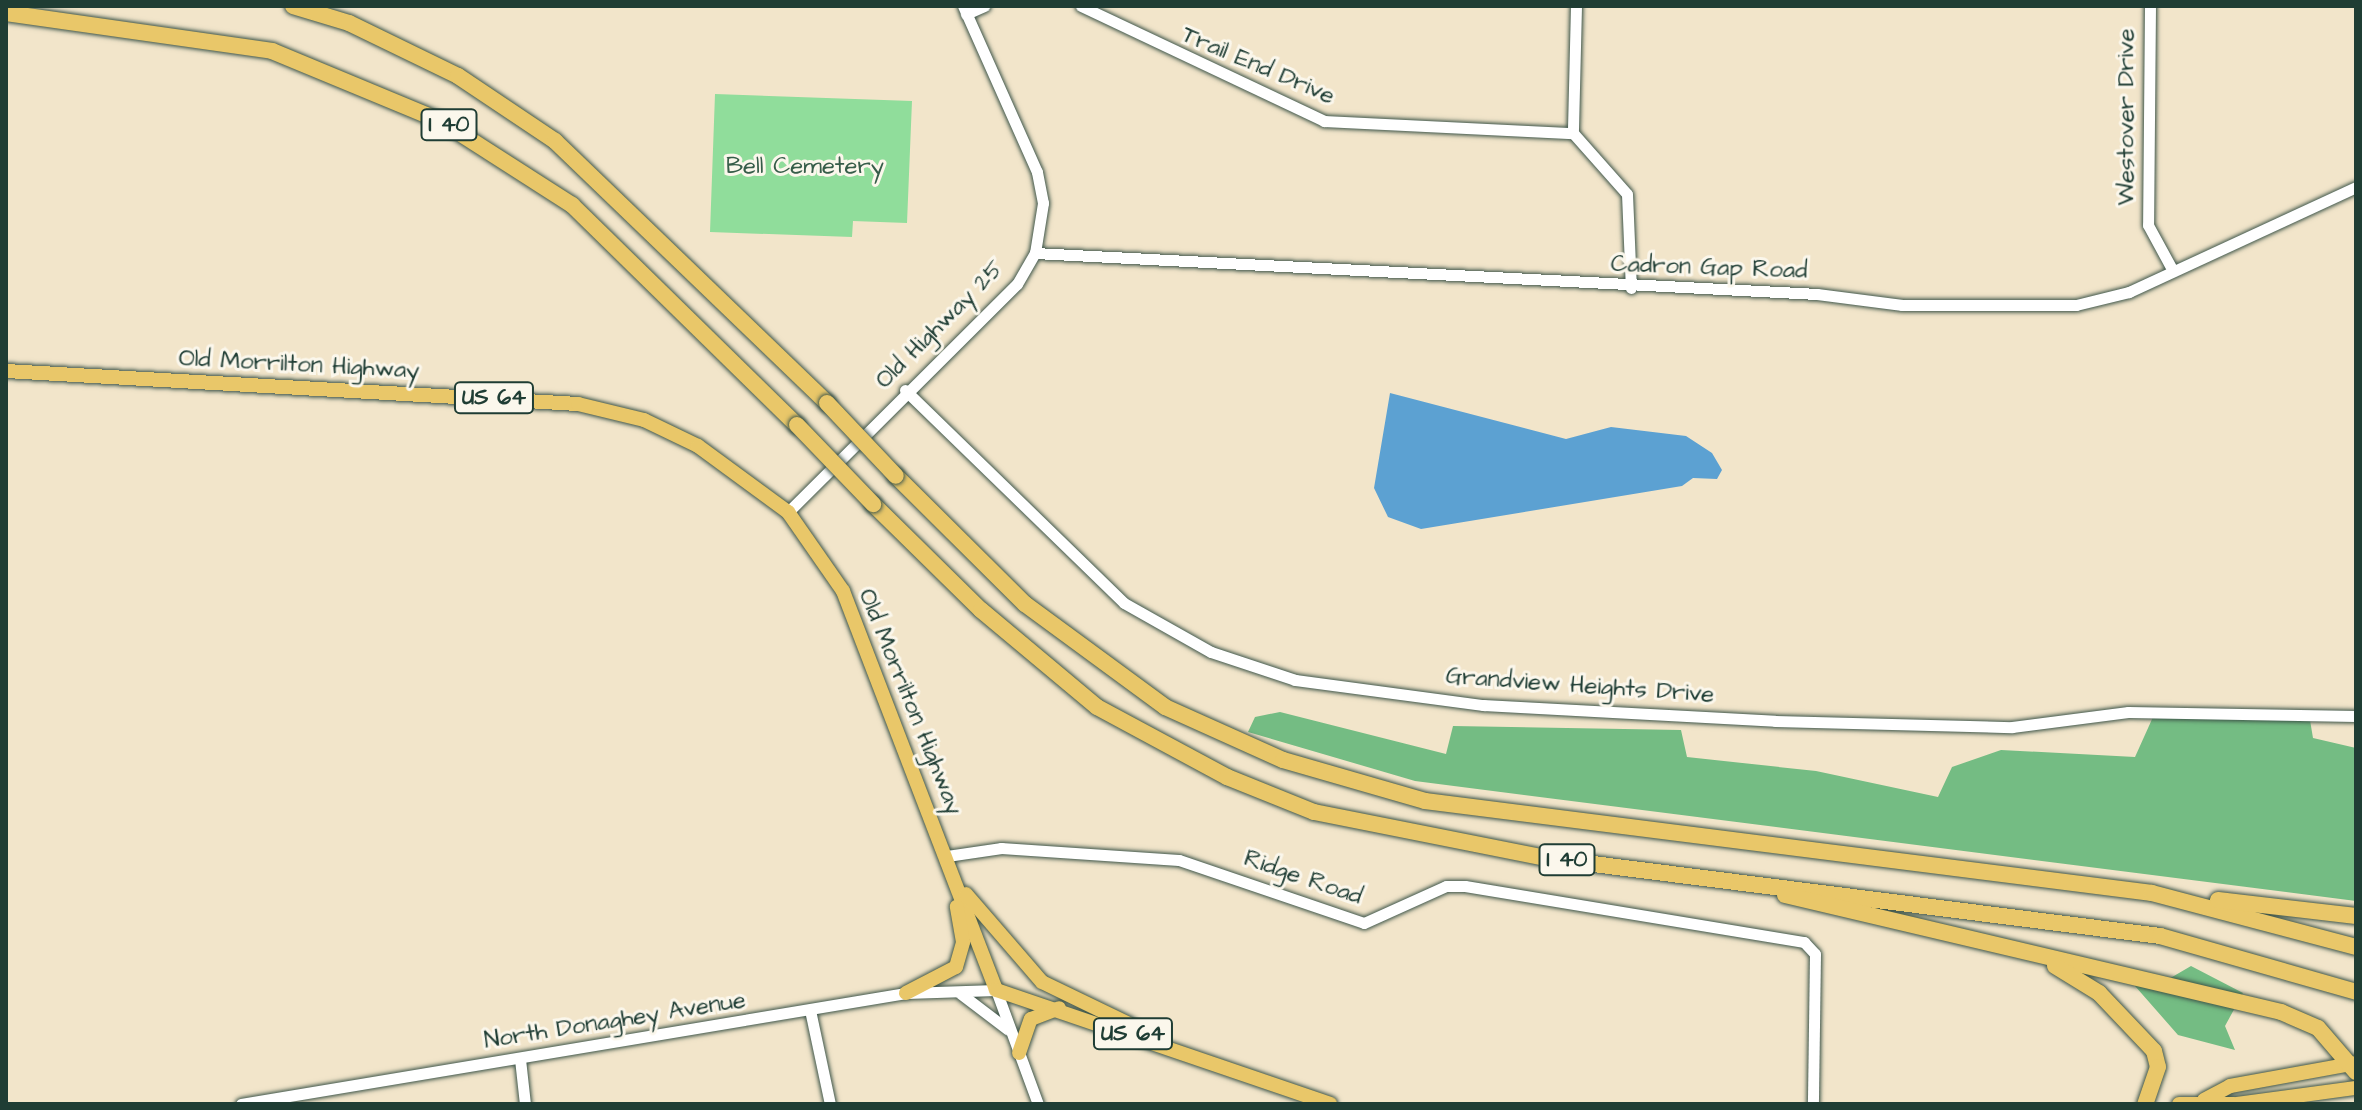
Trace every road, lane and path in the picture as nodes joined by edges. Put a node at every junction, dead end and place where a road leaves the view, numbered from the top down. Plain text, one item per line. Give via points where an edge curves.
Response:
1 (293, 6) edge
2 (984, 6) edge
3 (1081, 6) edge
4 (1576, 6) edge
5 (2150, 6) edge
6 (964, 10) edge
7 (6, 16) edge
8 (1573, 133) junction
9 (2356, 187) edge
10 (1035, 253) junction
11 (2173, 271) junction
12 (1631, 288) junction
13 (6, 371) edge
14 (905, 390) junction
15 (788, 512) junction
16 (2356, 716) edge
17 (947, 856) junction
18 (1670, 871) junction
19 (2152, 893) junction
20 (2356, 916) edge
21 (2356, 947) edge
22 (2036, 955) junction
23 (996, 990) junction
24 (953, 991) junction
25 (2356, 992) edge
26 (906, 993) junction
27 (1059, 1008) junction
28 (810, 1010) junction
29 (1012, 1036) junction
30 (1019, 1053) junction
31 (520, 1059) junction
32 (1207, 1061) junction
33 (2354, 1066) edge
34 (2356, 1088) edge
35 (2191, 1102) edge
36 (2271, 1102) edge
37 (241, 1104) edge
38 (525, 1104) edge
39 (830, 1104) edge
40 (1038, 1104) edge
41 (1330, 1104) edge
42 (1813, 1104) edge
43 (2145, 1104) edge
44 (2236, 1104) edge

1 - 19 highway, I 40, bridge via 349,23 458,76 555,141 827,403 1025,604 1165,707 1283,760 1425,801
2 - 6 street
3 - 8 street, Trail End Drive via 1324,121
4 - 8 street
5 - 11 street, Westover Drive via 2148,225
6 - 10 street, Old Highway 25 via 1037,172 1043,203
7 - 18 highway, I 40, bridge via 97,21 272,51 454,128 572,205 1042,665 1097,707 1227,777 1314,812 1423,838
8 - 12 street via 1627,194
9 - 11 street, Cadron Gap Road
10 - 12 street, Cadron Gap Road
10 - 14 street, Old Highway 25 via 1017,284
11 - 12 street, Cadron Gap Road via 2076,305 1902,305 1817,294
13 - 15 main road, Old Morrilton Highway / US 64 via 578,404 644,420 698,446
14 - 15 street, Old Highway 25
14 - 16 street, Grandview Heights Drive via 1124,603 1211,652 1295,680 1483,705 1775,721 2012,727 2128,712
15 - 17 main road, Old Morrilton Highway / US 64 via 843,591
17 - 23 main road, Old Morrilton Highway / US 64
17 - 26 main road via 962,957 942,979
17 - 32 main road via 1004,946 1042,982
17 - 42 street, Ridge Road via 1001,848 1179,860 1364,923 1446,886 1465,886 1804,942 1815,954
18 - 22 highway
18 - 25 highway, I 40 via 2160,936
19 - 20 highway
19 - 21 highway, I 40
22 - 33 highway via 2304,1019
22 - 43 highway via 2099,993 2144,1035 2158,1067
23 - 24 street, North Donaghey Avenue
23 - 27 main road, US 64
23 - 29 street
24 - 26 street, North Donaghey Avenue
24 - 29 street via 986,1008
26 - 28 street, North Donaghey Avenue
27 - 30 main road via 1031,1019
27 - 32 main road, US 64
28 - 31 street, North Donaghey Avenue
28 - 39 street
29 - 30 street
30 - 40 street
31 - 37 street, North Donaghey Avenue
31 - 38 street
32 - 41 main road, US 64
33 - 35 main road via 2230,1086
34 - 36 main road
35 - 44 main road
36 - 44 main road

